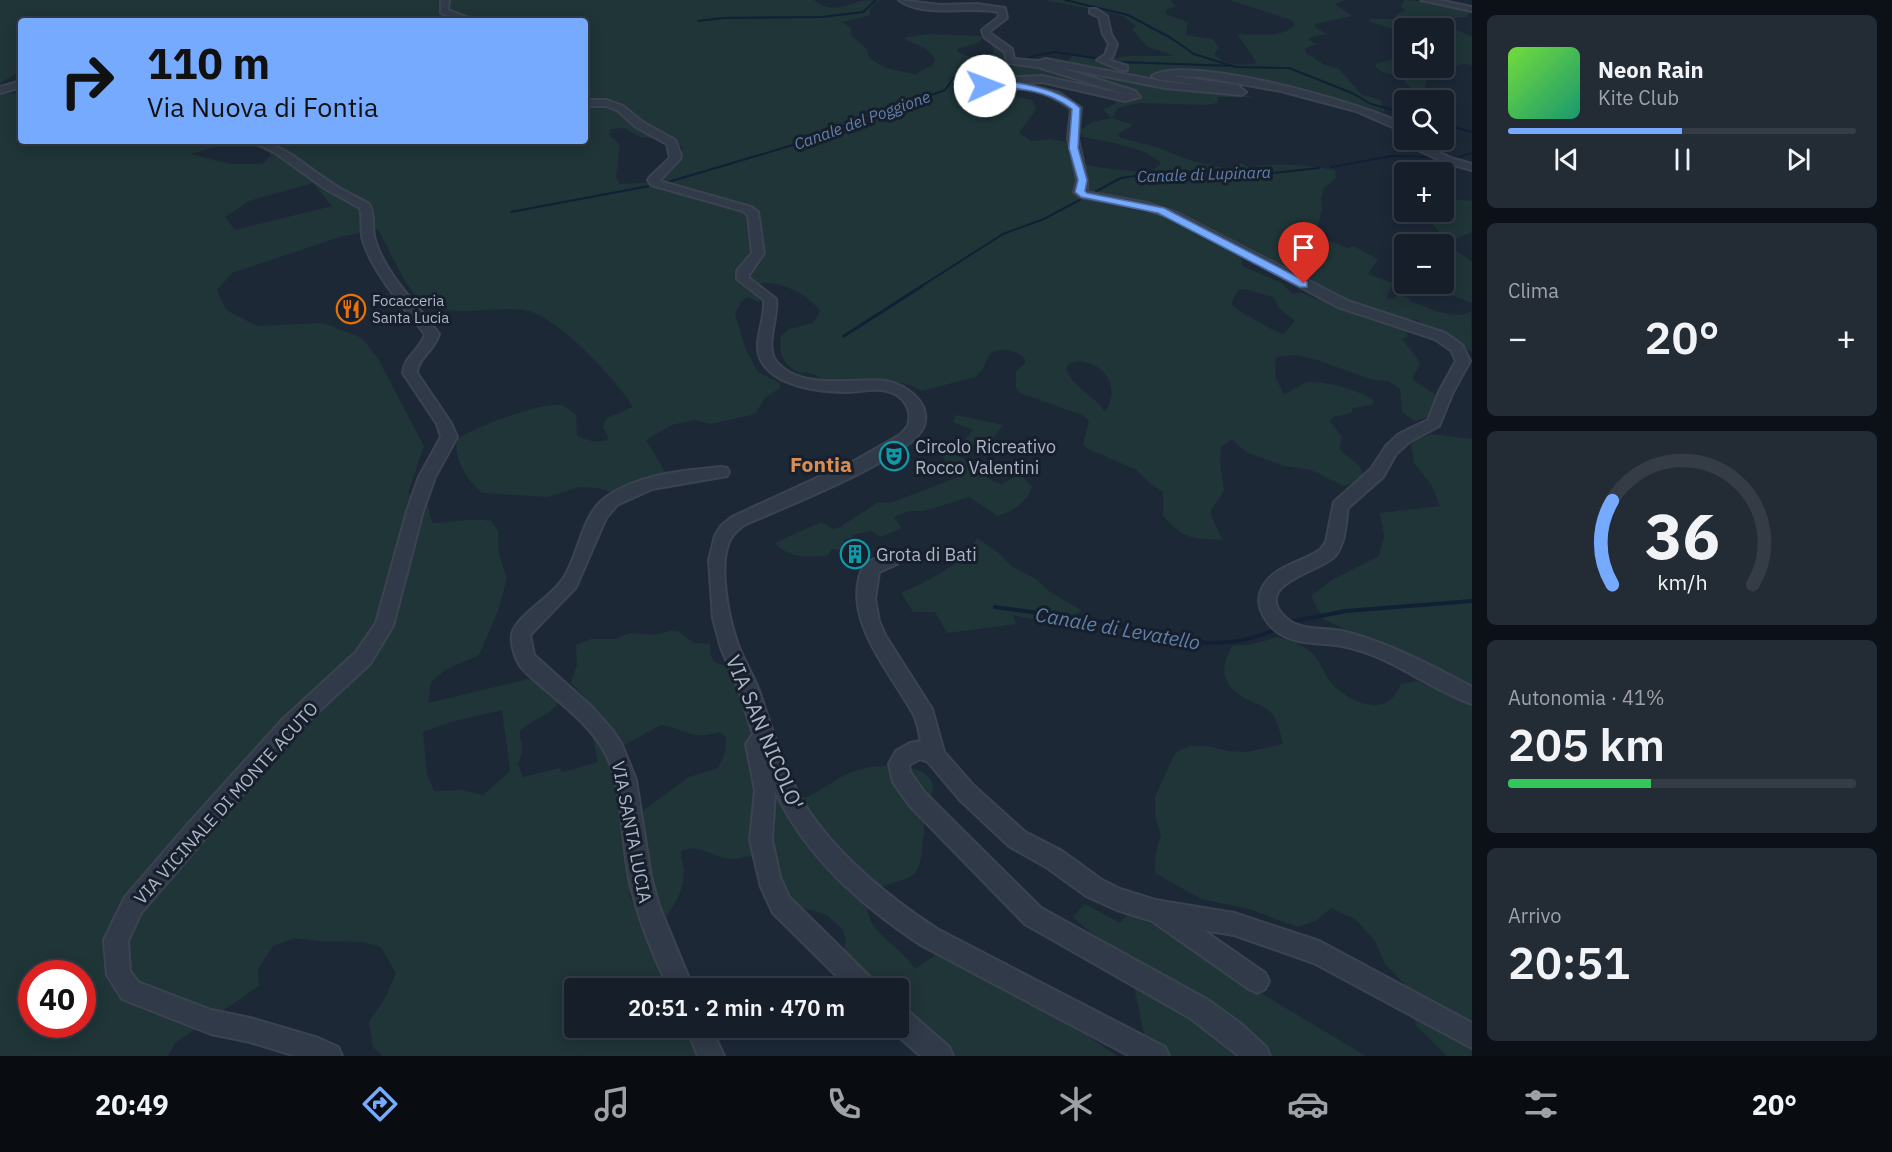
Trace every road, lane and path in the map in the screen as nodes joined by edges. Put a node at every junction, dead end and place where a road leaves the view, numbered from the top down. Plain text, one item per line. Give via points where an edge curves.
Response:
1 (446, 0) edge
2 (903, 0) edge
3 (1425, 0) edge
4 (1472, 9) edge
5 (1093, 11) dead end
6 (464, 18) edge
7 (1039, 64) junction
8 (1157, 74) junction
9 (18, 85) edge
10 (0, 90) edge
11 (588, 103) edge
12 (1394, 123) edge
13 (263, 144) edge
14 (1428, 150) edge
15 (1469, 163) edge
16 (722, 472) dead end
17 (891, 559) dead end
18 (1472, 696) edge
19 (767, 741) junction
20 (935, 756) junction
21 (1155, 911) junction
22 (677, 978) edge
23 (855, 978) edge
24 (1257, 981) dead end
25 (909, 1029) edge
26 (1472, 1036) edge
27 (703, 1038) edge
28 (329, 1056) edge
29 (711, 1056) edge
30 (940, 1056) edge
31 (1156, 1056) edge
32 (1257, 1056) edge

1 - 6 street via 444,11
2 - 7 street via 927,6 972,4 1002,10 1003,18 986,30 987,35 1009,51 1010,61
3 - 4 street
5 - 8 street via 1103,16 1113,44 1102,61
7 - 8 street via 1069,65 1165,85 1241,92 1237,88 1161,78
7 - 18 street via 1135,95 1125,98 1042,79 983,84 1035,89 1076,108 1074,148 1082,180 1080,192 1084,195 1147,206 1173,215 1343,304 1440,336 1461,354 1463,361 1434,423 1404,438 1392,450 1377,473 1340,506 1334,544 1326,556 1277,581 1269,600 1274,620 1292,632 1368,646
8 - 12 street via 1214,77 1289,90 1359,108
9 - 10 street
11 - 19 street, VIA SAN NICOLO' via 620,108 640,125 671,142 675,159 655,177 655,183 754,214 758,253 741,274 770,299 772,318 765,352 774,368 821,385 888,386 915,405 917,418 909,437 845,472 738,521 725,531 717,549 723,628
13 - 28 street, VIA VICINALE DI MONTE ACUTO via 365,206 368,239 384,270 432,334 430,343 409,367 444,423 448,437 415,511 384,626 363,658 289,726 189,839 134,905 116,940 119,975 130,991 211,1022 269,1035
14 - 15 street
16 - 22 street, VIA SANTA LUCIA via 693,475 625,493 604,507 578,570 555,600 524,627 522,646 526,659 597,722 616,753 625,782 648,914
17 - 20 street via 871,568 868,612 877,638 925,715
19 - 23 street via 756,744 765,790 761,840 769,879 781,906
19 - 31 street, VIA SAN NICOLO' via 783,786 810,831 898,917
20 - 21 street via 967,793 1017,838 1094,888
20 - 32 street via 920,750 910,752 899,764 900,775 917,799 1033,916 1199,1009
21 - 24 street
21 - 26 street via 1234,924 1319,953
25 - 30 street
27 - 29 street

